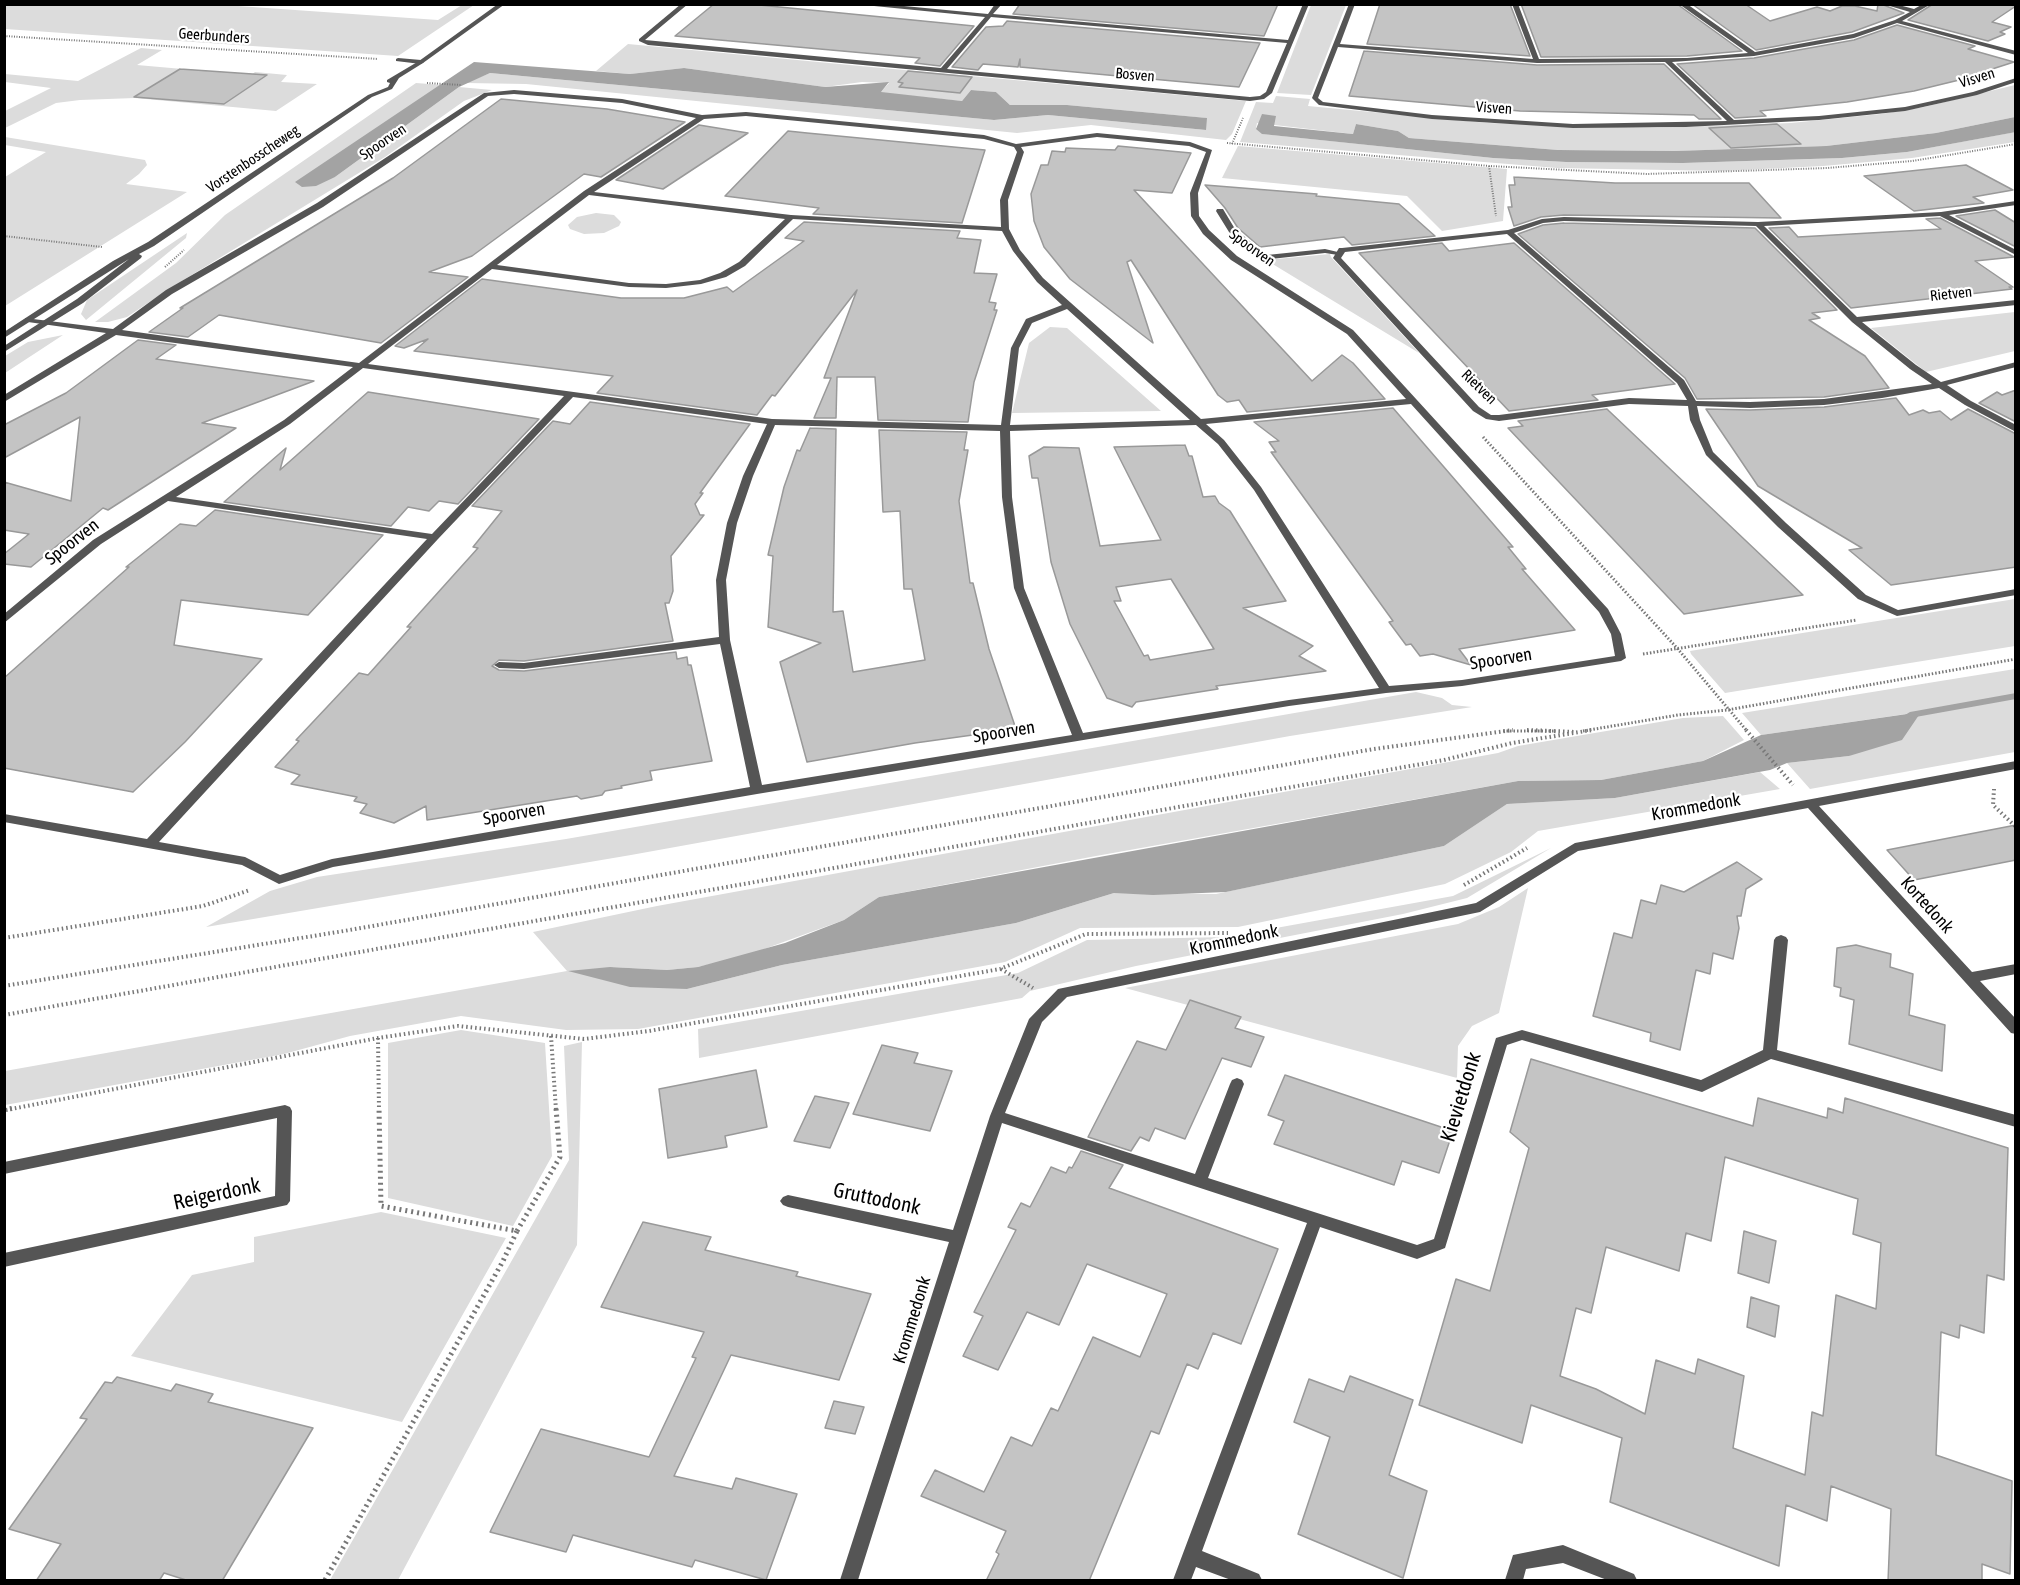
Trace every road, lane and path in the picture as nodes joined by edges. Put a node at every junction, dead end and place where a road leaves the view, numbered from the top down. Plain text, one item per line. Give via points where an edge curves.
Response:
1 (502, 4) edge
2 (686, 4) edge
3 (857, 4) edge
4 (999, 4) edge
5 (1306, 4) edge
6 (1352, 4) edge
7 (1515, 4) edge
8 (1682, 4) edge
9 (1886, 4) edge
10 (1928, 4) edge
11 (1914, 11) junction
12 (990, 16) junction
13 (1897, 21) junction
14 (4, 36) edge
15 (1291, 42) junction
16 (1335, 45) junction
17 (2016, 53) edge
18 (1754, 54) junction
19 (398, 60) joint
20 (1537, 61) junction
21 (1666, 61) junction
22 (421, 62) junction
23 (942, 71) junction
24 (2016, 80) edge
25 (434, 83) dead end
26 (462, 86) dead end
27 (1250, 99) junction
28 (702, 117) junction
29 (1732, 122) junction
30 (2016, 144) edge
31 (1016, 146) junction
32 (1490, 166) junction
33 (587, 193) junction
34 (2016, 203) edge
35 (1220, 210) dead end
36 (1941, 214) junction
37 (791, 217) junction
38 (1758, 224) junction
39 (1005, 229) junction
40 (1509, 232) junction
41 (4, 236) edge
42 (151, 244) junction
43 (104, 247) dead end
44 (1338, 253) junction
45 (2016, 253) edge
46 (493, 267) junction
47 (2016, 302) edge
48 (1068, 306) junction
49 (28, 320) junction
50 (1855, 320) junction
51 (48, 323) junction
52 (114, 332) junction
53 (4, 336) edge
54 (4, 350) edge
55 (2016, 364) edge
56 (362, 366) junction
57 (1939, 385) junction
58 (571, 394) junction
59 (4, 399) edge
60 (1412, 401) junction
61 (1692, 402) junction
62 (772, 422) junction
63 (1201, 422) junction
64 (1005, 428) junction
65 (2016, 429) edge
66 (166, 498) junction
67 (434, 537) junction
68 (2016, 592) edge
69 (1897, 613) junction
70 (4, 620) edge
71 (725, 640) junction
72 (1677, 648) junction
73 (1621, 658) junction
74 (2016, 659) edge
75 (499, 665) dead end
76 (1386, 690) junction
77 (1727, 710) junction
78 (1585, 732) junction
79 (1078, 738) junction
80 (2016, 765) edge
81 (1995, 770) junction
82 (1785, 777) dead end
83 (757, 790) junction
84 (1812, 805) junction
85 (4, 818) edge
86 (2016, 827) edge
87 (150, 844) junction
88 (1529, 847) dead end
89 (279, 880) junction
90 (1454, 891) dead end
91 (1236, 933) dead end
92 (4, 938) edge
93 (1781, 940) dead end
94 (1000, 969) junction
95 (2016, 969) edge
96 (1969, 978) junction
97 (4, 986) edge
98 (1055, 1001) junction
99 (4, 1016) edge
100 (2016, 1029) edge
101 (551, 1036) junction
102 (378, 1038) junction
103 (1770, 1053) junction
104 (1237, 1084) dead end
105 (4, 1110) edge
106 (997, 1116) junction
107 (2016, 1121) edge
108 (4, 1168) edge
109 (1199, 1182) junction
110 (788, 1201) dead end
111 (1315, 1221) junction
112 (517, 1231) junction
113 (956, 1238) junction
114 (4, 1260) edge
115 (1191, 1556) junction
116 (325, 1581) edge
117 (849, 1581) edge
118 (1182, 1581) edge
119 (1253, 1581) edge
120 (1514, 1581) edge
121 (1628, 1581) edge

1 - 22 street, Vorstenbosscheweg
2 - 23 street, Bosven via 641,40
3 - 12 street
4 - 12 street
5 - 15 street
6 - 16 street, Visven
7 - 20 street
8 - 18 street
9 - 11 street
10 - 11 street
11 - 13 street
12 - 15 street
12 - 23 street
13 - 17 street, Visven
13 - 18 street via 1854,36
14 - 19 path, Geerbunders
15 - 27 street via 1269,93
16 - 20 street
16 - 29 street, Visven via 1315,98 1321,104 1432,117 1573,126
18 - 21 street
19 - 22 street
20 - 21 street
21 - 29 street
22 - 42 street, Vorstenbosscheweg via 396,78 390,88 370,96
23 - 27 street, Bosven
24 - 29 street, Visven via 1975,94 1905,109
25 - 26 path
27 - 32 path via 1233,143
28 - 31 street, Spoorven via 758,116 984,137
28 - 33 street, Spoorven
28 - 52 street, Spoorven via 622,101 514,92 486,94 320,205 169,292
30 - 32 path via 1912,161 1827,168 1647,174
31 - 39 street via 1021,152 1005,200
31 - 60 street, Spoorven via 1097,135 1206,149 1210,154 1194,194 1195,216 1206,232 1234,258 1350,332
32 - 40 path via 1498,226
33 - 37 street
33 - 46 street, Spoorven
34 - 36 street
35 - 44 street via 1232,230 1265,258
36 - 38 street
36 - 45 street
37 - 39 street
37 - 46 street via 742,264 723,276 701,282 629,285
38 - 40 street via 1564,219 1542,221
38 - 50 street
39 - 48 street via 1040,280
40 - 44 street
40 - 61 street via 1681,382
41 - 43 path
42 - 49 street, Vorstenbosscheweg
42 - 51 street, Vorstenbosscheweg via 126,267
44 - 61 street, Rietven via 1337,258 1476,409 1489,417 1629,401
46 - 56 street, Spoorven
47 - 50 street, Rietven
48 - 63 street
48 - 64 street via 1029,321 1016,348
49 - 51 street
49 - 53 street, Vorstenbosscheweg
50 - 57 street
51 - 52 street
51 - 54 street, Vorstenbosscheweg
52 - 56 street
52 - 59 street, Spoorven
55 - 57 street, Rietven
56 - 58 street
56 - 66 street, Spoorven via 287,422
57 - 61 street, Rietven via 1824,402
57 - 65 street
58 - 62 street
58 - 67 street
60 - 63 street
60 - 73 street, Spoorven via 1604,611 1616,634
61 - 69 street via 1709,453 1832,573 1862,597
62 - 64 street
62 - 71 street via 732,523 721,580
63 - 64 street
63 - 76 street via 1258,489
64 - 79 street via 1007,497 1019,588
66 - 67 street
66 - 70 street, Spoorven via 97,542
67 - 87 street
68 - 69 street
69 - 72 path
71 - 75 street via 524,666
71 - 83 street
72 - 73 path
72 - 77 path
73 - 76 street, Spoorven via 1462,684
74 - 77 path
76 - 79 street, Spoorven
77 - 78 path
77 - 82 path
78 - 97 path via 1517,729 1374,748 344,931
78 - 99 path
79 - 83 street, Spoorven
80 - 81 street, Krommedonk
81 - 84 street, Krommedonk
81 - 86 path via 1993,805
83 - 89 street, Spoorven via 332,863
84 - 96 street, Kortedonk
84 - 98 street, Krommedonk via 1575,847 1480,907 1063,993
85 - 87 street
87 - 89 street via 245,861
88 - 90 path
89 - 92 path via 203,906
91 - 94 path via 1086,934
93 - 103 street
94 - 98 path
94 - 101 path via 649,1031 584,1039
95 - 96 street
96 - 100 street, Kortedonk
98 - 106 street, Krommedonk via 1036,1019
101 - 102 path via 458,1026
101 - 112 path via 560,1157
102 - 105 path
102 - 112 path via 381,1206
103 - 107 street
103 - 111 street, Kievietdonk via 1702,1086 1522,1035 1501,1042 1440,1242 1417,1252
104 - 109 street
106 - 109 street, Kievietdonk
106 - 113 street, Krommedonk
108 - 114 street, Reigerdonk via 285,1111 282,1201
109 - 111 street, Kievietdonk
110 - 113 street, Gruttodonk
111 - 115 street
112 - 116 path
113 - 117 street, Krommedonk
115 - 118 street
115 - 119 street
120 - 121 street via 1519,1561 1563,1554

